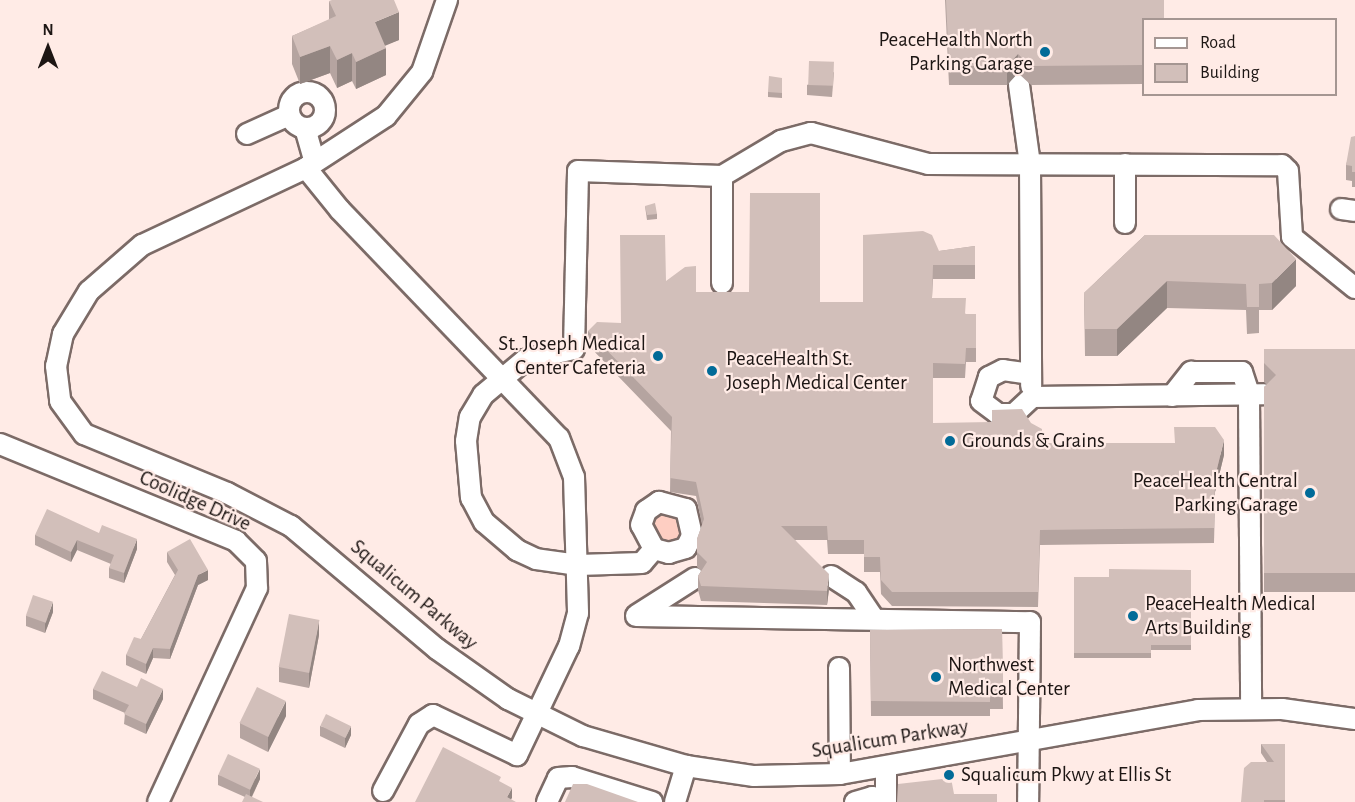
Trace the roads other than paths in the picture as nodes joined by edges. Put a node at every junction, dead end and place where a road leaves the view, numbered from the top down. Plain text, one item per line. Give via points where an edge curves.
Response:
1 (447, 0) edge
2 (1019, 85) dead end
3 (247, 135) dead end
4 (1030, 164) junction
5 (1125, 164) junction
6 (311, 165) junction
7 (722, 176) junction
8 (1125, 223) dead end
9 (722, 284) dead end
10 (1355, 288) edge
11 (1031, 374) junction
12 (502, 376) junction
13 (1032, 397) junction
14 (0, 444) edge
15 (654, 549) dead end
16 (578, 565) junction
17 (831, 576) edge
18 (695, 578) dead end
19 (874, 619) junction
20 (839, 668) dead end
21 (1251, 708) junction
22 (537, 714) junction
23 (1355, 719) edge
24 (1028, 740) junction
25 (686, 766) junction
26 (886, 768) junction
27 (840, 774) junction
28 (382, 791) dead end
29 (158, 802) edge
30 (547, 802) edge
31 (652, 802) edge
32 (675, 802) edge
33 (855, 802) edge
34 (884, 802) edge
35 (1028, 802) edge

1 - 6 street, Squalicum Parkway via 434,45 409,93 365,133
2 - 4 street
3 - 6 street via 297,121
4 - 5 street
4 - 7 street via 899,160 833,135 811,133 781,141
4 - 11 street
5 - 8 street
5 - 10 street via 1282,165 1288,171 1292,237
6 - 12 street via 339,210
6 - 22 street, Squalicum Parkway via 176,226 105,273 63,334 56,366 60,401 73,425 92,438 227,493 291,526 436,650
7 - 9 street
7 - 12 street via 578,171 574,349 525,360
11 - 13 street
11 - 13 street via 1003,370 988,377 980,394 986,408 998,414 1014,414
12 - 16 street via 559,438 574,477
12 - 16 street via 470,417 466,470 471,498 484,522 517,550 536,559
13 - 21 street via 1172,396 1191,372 1242,372 1254,395
14 - 29 street, Coolidge Drive via 236,541 256,561 257,588
15 - 16 street via 642,563
16 - 22 street via 578,613 569,646
17 - 19 street via 856,592
18 - 19 street via 636,616
19 - 24 street via 1030,621
20 - 27 street
21 - 23 street, Squalicum Parkway
21 - 24 street, Squalicum Parkway via 1170,712
22 - 25 street, Squalicum Parkway via 592,739
22 - 28 street via 517,755 433,715 420,724
24 - 26 street, Squalicum Parkway
24 - 35 street
25 - 27 street, Squalicum Parkway via 754,776
25 - 32 street
26 - 27 street, Squalicum Parkway
26 - 34 street
30 - 31 street via 558,778 572,777
33 - 34 street via 872,797

